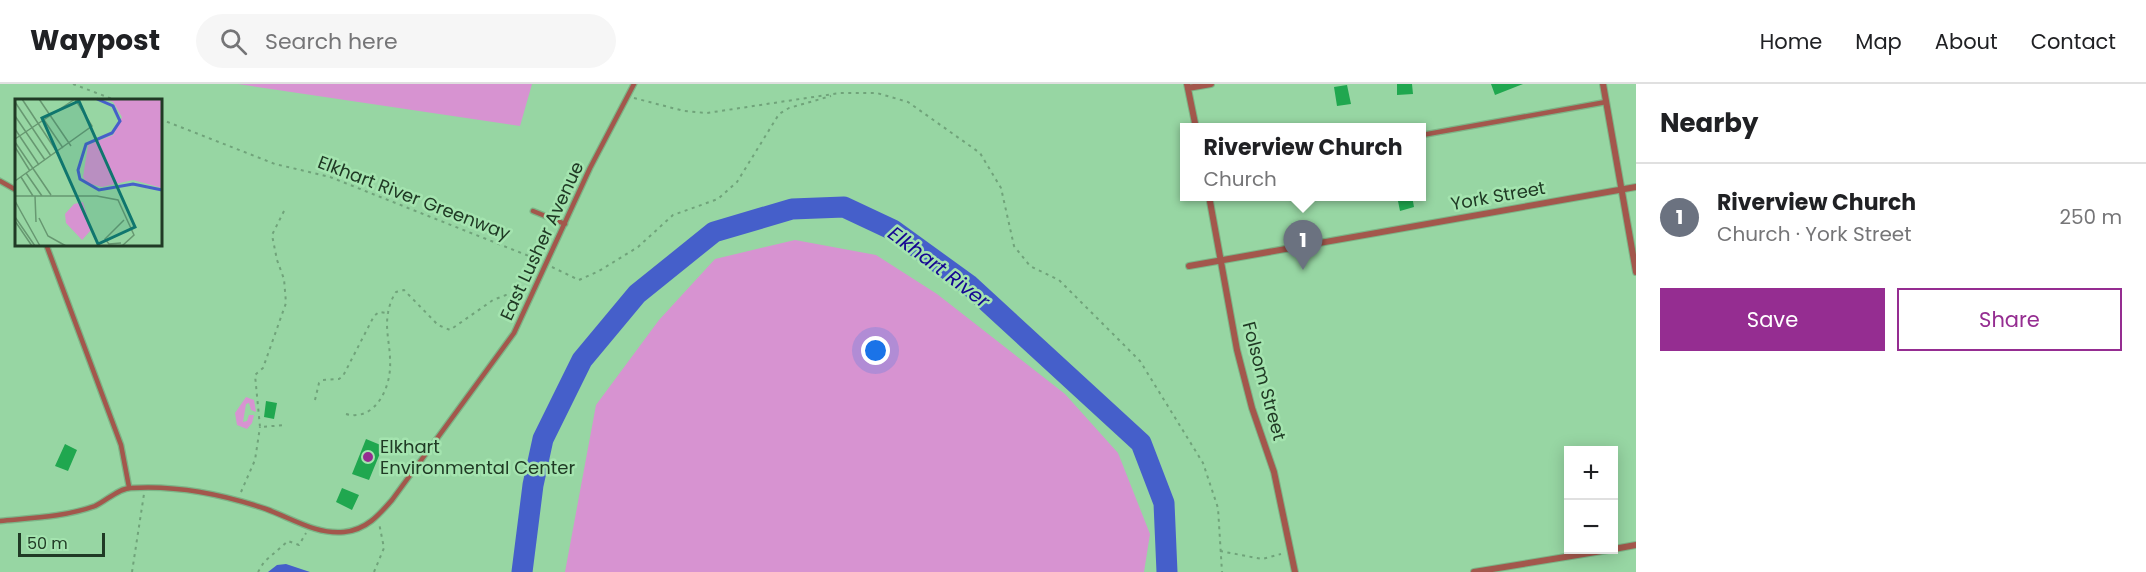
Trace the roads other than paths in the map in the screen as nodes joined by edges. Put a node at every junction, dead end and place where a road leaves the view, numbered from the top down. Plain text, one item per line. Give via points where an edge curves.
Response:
1 (634, 84) edge
2 (1211, 84) edge
3 (1603, 84) edge
4 (1188, 86) edge
5 (1606, 102) junction
6 (1195, 123) edge
7 (1426, 134) edge
8 (0, 181) edge
9 (1636, 187) edge
10 (15, 189) edge
11 (1622, 189) junction
12 (1210, 201) edge
13 (534, 211) dead end
14 (565, 224) junction
15 (47, 246) edge
16 (1221, 261) junction
17 (1189, 266) dead end
18 (1636, 272) edge
19 (129, 488) junction
20 (0, 521) edge
21 (1636, 545) edge
22 (1618, 548) edge
23 (1579, 554) edge
24 (1295, 572) edge
25 (1474, 572) edge

1 - 14 lane, East Lusher Avenue
2 - 4 street
3 - 5 street
4 - 6 street
5 - 7 lane
5 - 11 street
8 - 10 lane
9 - 11 street, York Street
11 - 16 street, York Street
11 - 18 street
12 - 16 street, Folsom Street
13 - 14 lane
14 - 19 lane, East Lusher Avenue via 514,333 392,500 362,528 344,532 308,526 197,490
15 - 19 lane via 121,445
16 - 17 street, York Street
16 - 24 street, Folsom Street via 1237,350 1274,472
19 - 20 lane via 95,506
21 - 22 street
23 - 25 street

